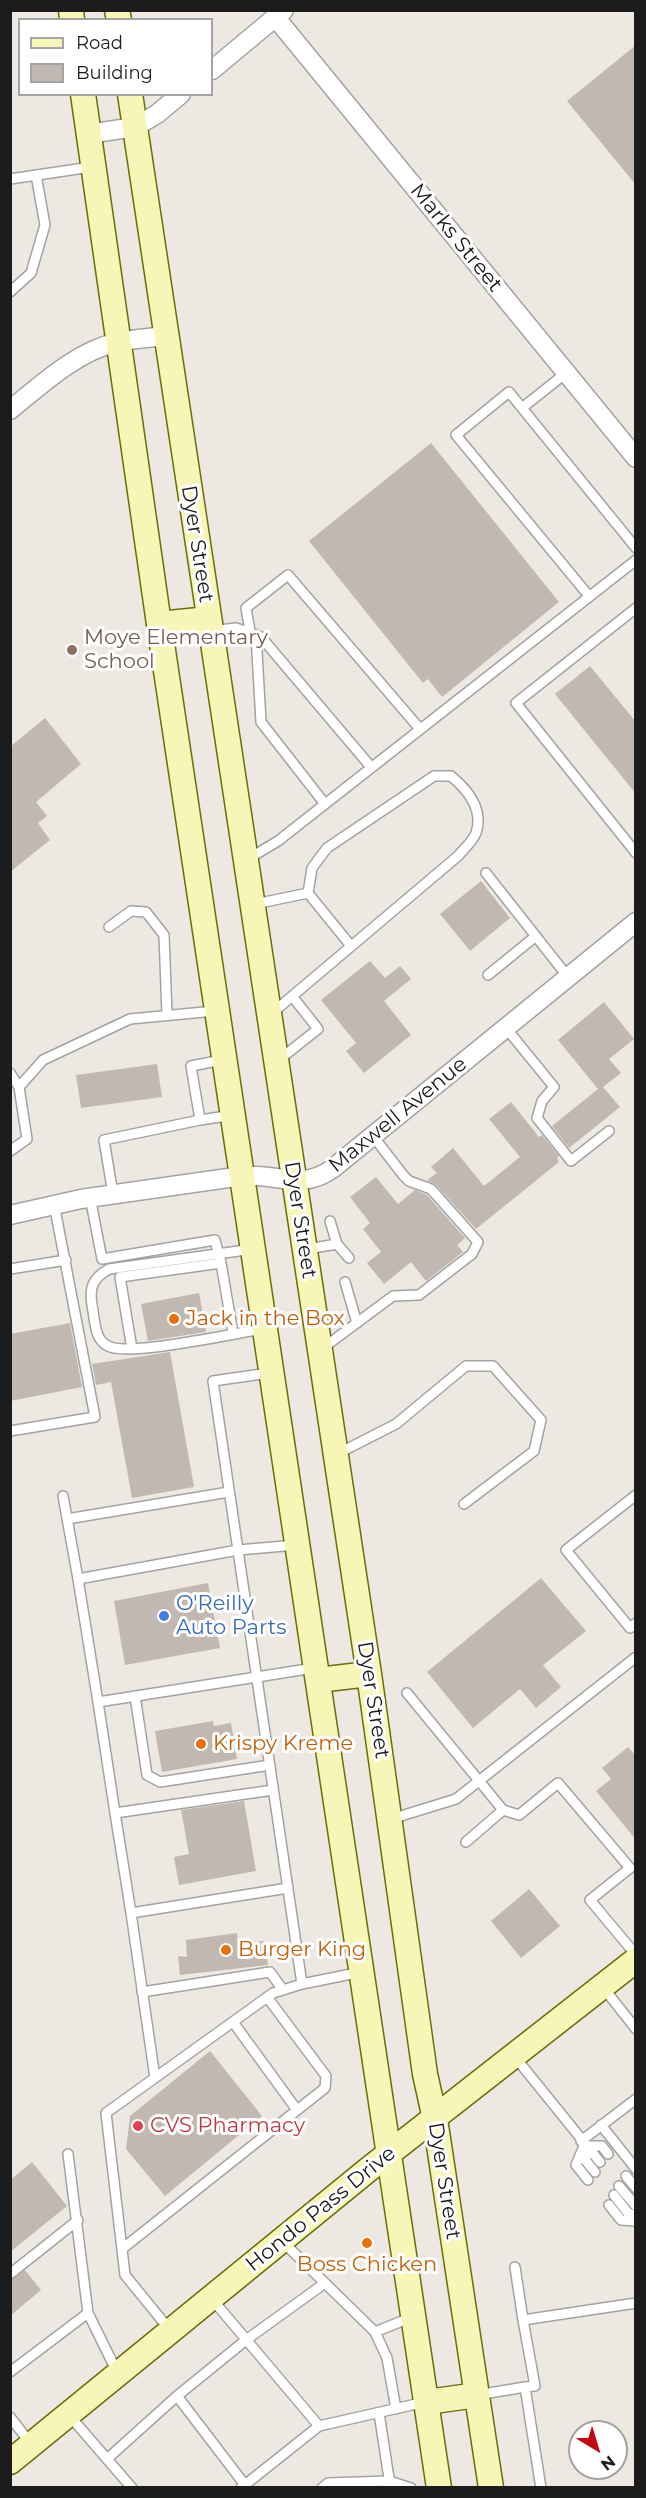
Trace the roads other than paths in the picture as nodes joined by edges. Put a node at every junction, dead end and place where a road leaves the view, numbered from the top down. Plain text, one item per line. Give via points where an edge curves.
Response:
1 (280, 14) edge
2 (213, 69) edge
3 (82, 96) edge
4 (130, 96) edge
5 (179, 96) edge
6 (135, 127) junction
7 (88, 134) junction
8 (92, 166) junction
9 (36, 175) junction
10 (10, 179) edge
11 (10, 292) edge
12 (165, 336) junction
13 (117, 342) junction
14 (566, 373) junction
15 (522, 408) junction
16 (10, 410) edge
17 (636, 458) edge
18 (636, 548) edge
19 (636, 560) edge
20 (589, 596) junction
21 (636, 608) edge
22 (159, 624) junction
23 (210, 625) junction
24 (253, 633) junction
25 (420, 729) junction
26 (371, 768) junction
27 (325, 804) junction
28 (636, 853) edge
29 (246, 860) junction
30 (486, 873) dead end
31 (308, 893) junction
32 (252, 904) junction
33 (636, 922) edge
34 (109, 927) dead end
35 (536, 936) junction
36 (351, 946) junction
37 (488, 975) dead end
38 (568, 977) junction
39 (292, 996) junction
40 (217, 1010) junction
41 (167, 1015) junction
42 (269, 1015) junction
43 (506, 1028) junction
44 (225, 1059) junction
45 (276, 1062) junction
46 (10, 1073) edge
47 (19, 1087) junction
48 (233, 1114) junction
49 (200, 1120) junction
50 (609, 1131) dead end
51 (373, 1136) junction
52 (10, 1151) edge
53 (242, 1176) junction
54 (294, 1181) junction
55 (114, 1194) junction
56 (90, 1197) junction
57 (54, 1204) junction
58 (10, 1215) edge
59 (330, 1221) dead end
60 (337, 1244) junction
61 (253, 1249) junction
62 (305, 1250) junction
63 (219, 1252) junction
64 (349, 1258) dead end
65 (66, 1260) junction
66 (220, 1263) junction
67 (10, 1269) edge
68 (345, 1282) dead end
69 (357, 1323) junction
70 (265, 1329) junction
71 (233, 1334) junction
72 (132, 1349) junction
73 (320, 1350) junction
74 (272, 1372) junction
75 (10, 1431) edge
76 (335, 1455) junction
77 (229, 1492) junction
78 (636, 1495) edge
79 (63, 1496) dead end
80 (464, 1504) dead end
81 (67, 1519) junction
82 (298, 1545) junction
83 (238, 1550) junction
84 (78, 1579) junction
85 (636, 1623) edge
86 (636, 1657) edge
87 (317, 1674) junction
88 (369, 1674) junction
89 (257, 1678) junction
90 (406, 1693) dead end
91 (135, 1696) junction
92 (98, 1702) junction
93 (270, 1765) junction
94 (478, 1781) junction
95 (273, 1790) junction
96 (503, 1810) junction
97 (116, 1813) junction
98 (391, 1819) junction
99 (466, 1842) dead end
100 (288, 1888) junction
101 (131, 1913) junction
102 (636, 1958) edge
103 (363, 1972) junction
104 (302, 1984) junction
105 (602, 1986) junction
106 (283, 1990) junction
107 (142, 1992) junction
108 (267, 1997) junction
109 (233, 2022) junction
110 (636, 2030) edge
111 (514, 2056) junction
112 (155, 2078) junction
113 (636, 2099) edge
114 (297, 2110) junction
115 (435, 2119) junction
116 (601, 2125) junction
117 (583, 2143) junction
118 (390, 2152) junction
119 (68, 2154) dead end
120 (608, 2154) dead end
121 (600, 2162) dead end
122 (636, 2169) edge
123 (595, 2172) dead end
124 (626, 2176) dead end
125 (588, 2180) dead end
126 (619, 2186) dead end
127 (636, 2188) edge
128 (614, 2195) dead end
129 (609, 2205) dead end
130 (636, 2206) edge
131 (636, 2216) edge
132 (78, 2220) junction
133 (636, 2221) edge
134 (282, 2240) junction
135 (122, 2249) junction
136 (515, 2267) dead end
137 (10, 2274) edge
138 (325, 2283) junction
139 (211, 2298) junction
140 (636, 2303) edge
141 (88, 2313) junction
142 (414, 2317) junction
143 (523, 2320) junction
144 (170, 2331) junction
145 (375, 2332) junction
146 (246, 2340) junction
147 (10, 2372) edge
148 (118, 2374) junction
149 (525, 2387) junction
150 (477, 2395) junction
151 (177, 2396) junction
152 (427, 2402) junction
153 (396, 2409) junction
154 (379, 2413) junction
155 (69, 2415) junction
156 (10, 2417) edge
157 (320, 2426) junction
158 (32, 2445) junction
159 (107, 2459) junction
160 (10, 2462) edge
161 (390, 2484) edge
162 (243, 2486) edge
163 (132, 2487) edge
164 (322, 2487) edge
165 (411, 2487) edge
166 (439, 2487) edge
167 (491, 2487) edge
168 (541, 2487) edge

1 - 2 street
1 - 14 street, Marks Street
3 - 7 main road
4 - 6 main road, Dyer Street
5 - 6 street
6 - 7 street
6 - 12 main road, Dyer Street
7 - 8 main road
8 - 9 lane
8 - 13 main road
9 - 10 lane
9 - 11 lane via 45,225 31,273
12 - 13 street
12 - 23 main road, Dyer Street
13 - 16 street via 73,362
13 - 22 main road
14 - 15 lane
14 - 17 street, Marks Street
15 - 18 lane
15 - 20 lane via 509,392 456,435
19 - 20 lane
20 - 25 lane
21 - 28 lane via 516,703
22 - 23 main road
22 - 40 main road
23 - 24 lane
23 - 29 main road, Dyer Street
24 - 25 lane via 246,608 288,575
24 - 26 lane via 272,649
24 - 27 lane via 261,722
25 - 26 lane
26 - 27 lane
27 - 29 lane via 278,841
29 - 32 main road, Dyer Street
30 - 35 lane
31 - 32 lane
31 - 36 lane
31 - 36 lane via 312,868 327,848 399,797 434,776 451,776 468,791 478,815 476,835 458,856
32 - 42 main road, Dyer Street
33 - 38 street, Maxwell Avenue
34 - 41 lane via 131,911 146,912 164,934
35 - 37 lane
35 - 38 lane
36 - 39 lane
38 - 43 street, Maxwell Avenue
39 - 42 lane
39 - 45 lane via 318,1029
40 - 41 lane
40 - 44 main road
41 - 47 lane via 130,1019 43,1060
42 - 45 main road, Dyer Street
43 - 50 lane via 554,1087 542,1101 537,1118 571,1161
43 - 51 street, Maxwell Avenue
44 - 48 main road
44 - 49 lane via 191,1066
45 - 54 main road, Dyer Street
46 - 47 lane
47 - 52 lane via 27,1139
48 - 49 lane
48 - 53 main road
49 - 55 lane via 104,1140
51 - 54 street, Maxwell Avenue via 323,1176
51 - 69 lane via 403,1175 431,1189 478,1242 472,1254 419,1295 393,1296
53 - 54 street, Maxwell Avenue via 266,1175
53 - 55 street, Maxwell Avenue
53 - 61 main road
54 - 62 main road, Dyer Street
55 - 56 street, Maxwell Avenue
56 - 57 street, Maxwell Avenue
56 - 63 lane via 102,1260 215,1240
57 - 58 street, Maxwell Avenue
57 - 65 lane
59 - 60 lane
60 - 62 lane
60 - 64 lane
61 - 63 lane
61 - 70 main road
62 - 73 main road, Dyer Street
63 - 66 lane
63 - 72 lane via 109,1269 97,1276 89,1290 99,1339 109,1347
65 - 67 lane
65 - 75 lane via 95,1417
66 - 71 lane
66 - 72 lane via 120,1277
68 - 69 lane
69 - 73 lane
70 - 71 lane
70 - 74 main road
71 - 72 lane
73 - 76 main road, Dyer Street
74 - 77 lane via 213,1381
74 - 82 main road
76 - 80 lane via 396,1424 466,1366 493,1366 541,1420 534,1451
76 - 88 main road, Dyer Street
77 - 81 lane
77 - 83 lane
78 - 85 lane via 566,1550 630,1628
79 - 81 lane
81 - 84 lane
82 - 83 lane
82 - 87 main road
83 - 84 lane
83 - 89 lane
84 - 92 lane
86 - 94 lane
87 - 88 main road
87 - 89 lane
87 - 103 main road
88 - 98 main road, Dyer Street
89 - 91 lane
89 - 93 lane
90 - 94 lane
91 - 92 lane
91 - 93 lane via 147,1775 159,1782
92 - 97 lane
93 - 95 lane
94 - 96 lane
94 - 98 lane via 456,1799
95 - 97 lane
95 - 100 lane
96 - 99 lane
96 - 102 lane via 519,1815 558,1783 630,1868 590,1900
97 - 101 lane
98 - 115 main road, Dyer Street via 425,2074
100 - 101 lane
100 - 104 lane
101 - 107 lane
102 - 105 main road, Hondo Pass Drive
103 - 104 lane
103 - 118 main road
104 - 106 lane
105 - 110 lane
105 - 111 main road, Hondo Pass Drive
106 - 107 lane via 270,1972
106 - 108 lane
107 - 112 lane
108 - 109 lane
108 - 114 lane via 326,2076 325,2088
109 - 112 lane
109 - 114 lane
111 - 115 main road, Hondo Pass Drive
111 - 117 lane
112 - 135 lane via 106,2113
113 - 116 lane
114 - 135 lane
115 - 118 main road, Hondo Pass Drive
115 - 150 main road, Dyer Street
116 - 117 lane
116 - 122 lane
117 - 120 lane via 602,2146
117 - 121 lane
117 - 123 lane via 586,2161
117 - 125 lane via 576,2165
118 - 134 main road, Hondo Pass Drive
118 - 142 main road
119 - 132 lane
124 - 127 lane
126 - 130 lane
128 - 131 lane via 628,2213
129 - 133 lane via 621,2220
132 - 137 lane
132 - 141 lane
134 - 138 lane
134 - 139 main road, Hondo Pass Drive
135 - 144 lane via 125,2275
136 - 143 lane
138 - 145 lane
138 - 146 lane
139 - 144 main road, Hondo Pass Drive
139 - 146 lane
140 - 143 lane
141 - 147 lane
141 - 148 lane
142 - 145 lane
142 - 152 main road
143 - 149 lane via 535,2386
144 - 148 main road, Hondo Pass Drive
145 - 153 lane via 387,2358
146 - 151 lane
146 - 157 lane
148 - 155 main road, Hondo Pass Drive
149 - 150 lane
149 - 168 lane
150 - 152 main road
150 - 167 main road, Dyer Street
151 - 159 lane
151 - 162 lane
152 - 153 lane
152 - 166 main road
153 - 154 lane
154 - 157 lane
154 - 161 lane
155 - 158 main road, Hondo Pass Drive
155 - 159 lane
156 - 158 lane
157 - 162 lane
158 - 160 main road, Hondo Pass Drive
159 - 163 lane
161 - 164 lane via 328,2483
161 - 165 lane

